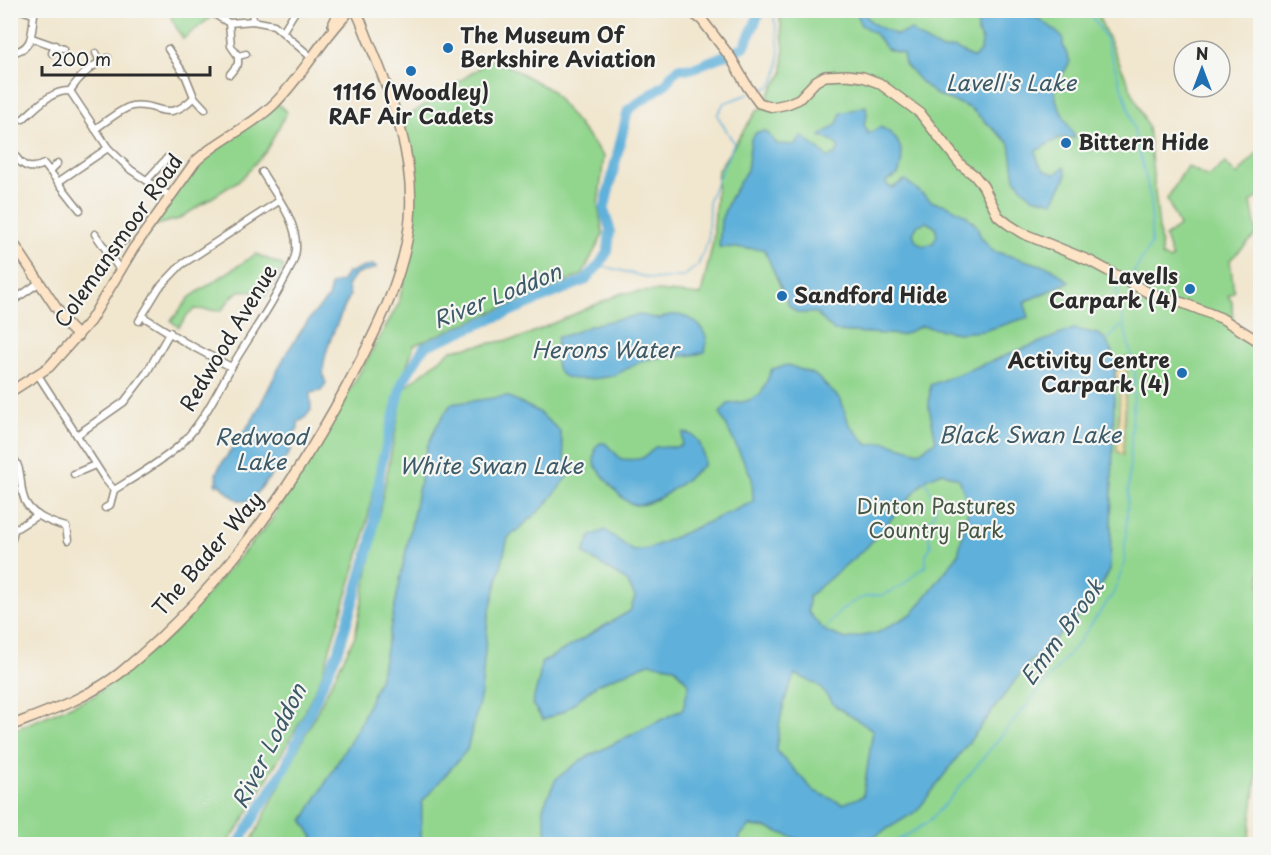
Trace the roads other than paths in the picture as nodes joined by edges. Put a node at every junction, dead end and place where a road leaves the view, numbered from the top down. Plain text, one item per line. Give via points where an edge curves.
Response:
1 (21, 10) edge
2 (207, 10) edge
3 (252, 10) edge
4 (296, 10) edge
5 (635, 10) edge
6 (651, 10) edge
7 (684, 10) edge
8 (34, 12) edge
9 (348, 12) edge
10 (253, 21) junction
11 (229, 23) junction
12 (283, 31) junction
13 (32, 38) junction
14 (55, 45) junction
15 (63, 49) dead end
16 (168, 49) dead end
17 (10, 53) edge
18 (52, 53) dead end
19 (96, 53) dead end
20 (246, 54) dead end
21 (237, 56) junction
22 (173, 57) junction
23 (108, 58) dead end
24 (312, 58) junction
25 (100, 61) junction
26 (167, 62) dead end
27 (230, 74) dead end
28 (70, 91) junction
29 (194, 97) junction
30 (205, 108) dead end
31 (23, 119) dead end
32 (95, 129) junction
33 (108, 148) junction
34 (168, 157) dead end
35 (16, 158) dead end
36 (57, 164) dead end
37 (50, 171) junction
38 (262, 172) dead end
39 (147, 180) junction
40 (58, 182) junction
41 (170, 196) junction
42 (279, 201) junction
43 (80, 210) dead end
44 (95, 234) dead end
45 (10, 238) edge
46 (125, 240) dead end
47 (108, 252) junction
48 (120, 270) junction
49 (40, 282) junction
50 (10, 303) edge
51 (170, 332) junction
52 (78, 336) junction
53 (1260, 342) edge
54 (231, 367) junction
55 (38, 375) junction
56 (10, 392) edge
57 (77, 435) junction
58 (10, 455) edge
59 (95, 465) junction
60 (74, 474) dead end
61 (114, 490) junction
62 (105, 508) dead end
63 (38, 515) junction
64 (74, 522) dead end
65 (66, 527) junction
66 (12, 530) edge
67 (12, 539) dead end
68 (68, 540) dead end
69 (10, 726) edge

1 - 8 street
2 - 11 street
3 - 10 street
4 - 12 street
5 - 6 street
7 - 53 street via 702,20 756,100 765,106 799,99 825,76 855,76 879,83 927,120 961,165 983,186 998,216 1008,224 1151,294 1210,313
8 - 13 street
9 - 24 street, Colemansmoor Road
9 - 69 street, The Bader Way via 364,31 382,70 400,121 410,177 407,236 398,274 365,353 292,479 258,528 196,601 110,679 57,708
10 - 11 street
10 - 12 street
11 - 21 street via 231,46
12 - 24 street via 292,44
13 - 14 street
13 - 17 street via 27,47
14 - 15 street
14 - 18 street
16 - 22 street
19 - 25 street
20 - 21 street
21 - 27 street
22 - 26 street
22 - 29 street
23 - 25 street
24 - 41 street, Colemansmoor Road via 272,106 202,155
25 - 28 street
28 - 31 street via 39,100
28 - 32 street
29 - 30 street
29 - 32 street via 168,113 130,106
32 - 33 street
33 - 39 street
33 - 40 street
34 - 39 street
35 - 37 street via 29,168 44,164
36 - 37 street
37 - 40 street
38 - 42 street, Redwood Avenue
39 - 41 street
40 - 43 street
41 - 48 street, Colemansmoor Road
42 - 51 street via 181,265 159,288 141,319
42 - 54 street, Redwood Avenue via 295,232 294,262
44 - 47 street
45 - 49 street
46 - 47 street
47 - 48 street
48 - 52 street, Colemansmoor Road
49 - 50 street
49 - 52 street
51 - 54 street
51 - 57 street via 124,402
52 - 55 street, Colemansmoor Road
54 - 61 street, Redwood Avenue via 206,412 182,443
55 - 56 street, Colemansmoor Road
55 - 57 street
57 - 59 street
58 - 63 street via 19,466 22,495
59 - 60 street
59 - 61 street
61 - 62 street via 110,505
63 - 65 street
63 - 66 street
64 - 65 street
65 - 68 street
66 - 67 street

